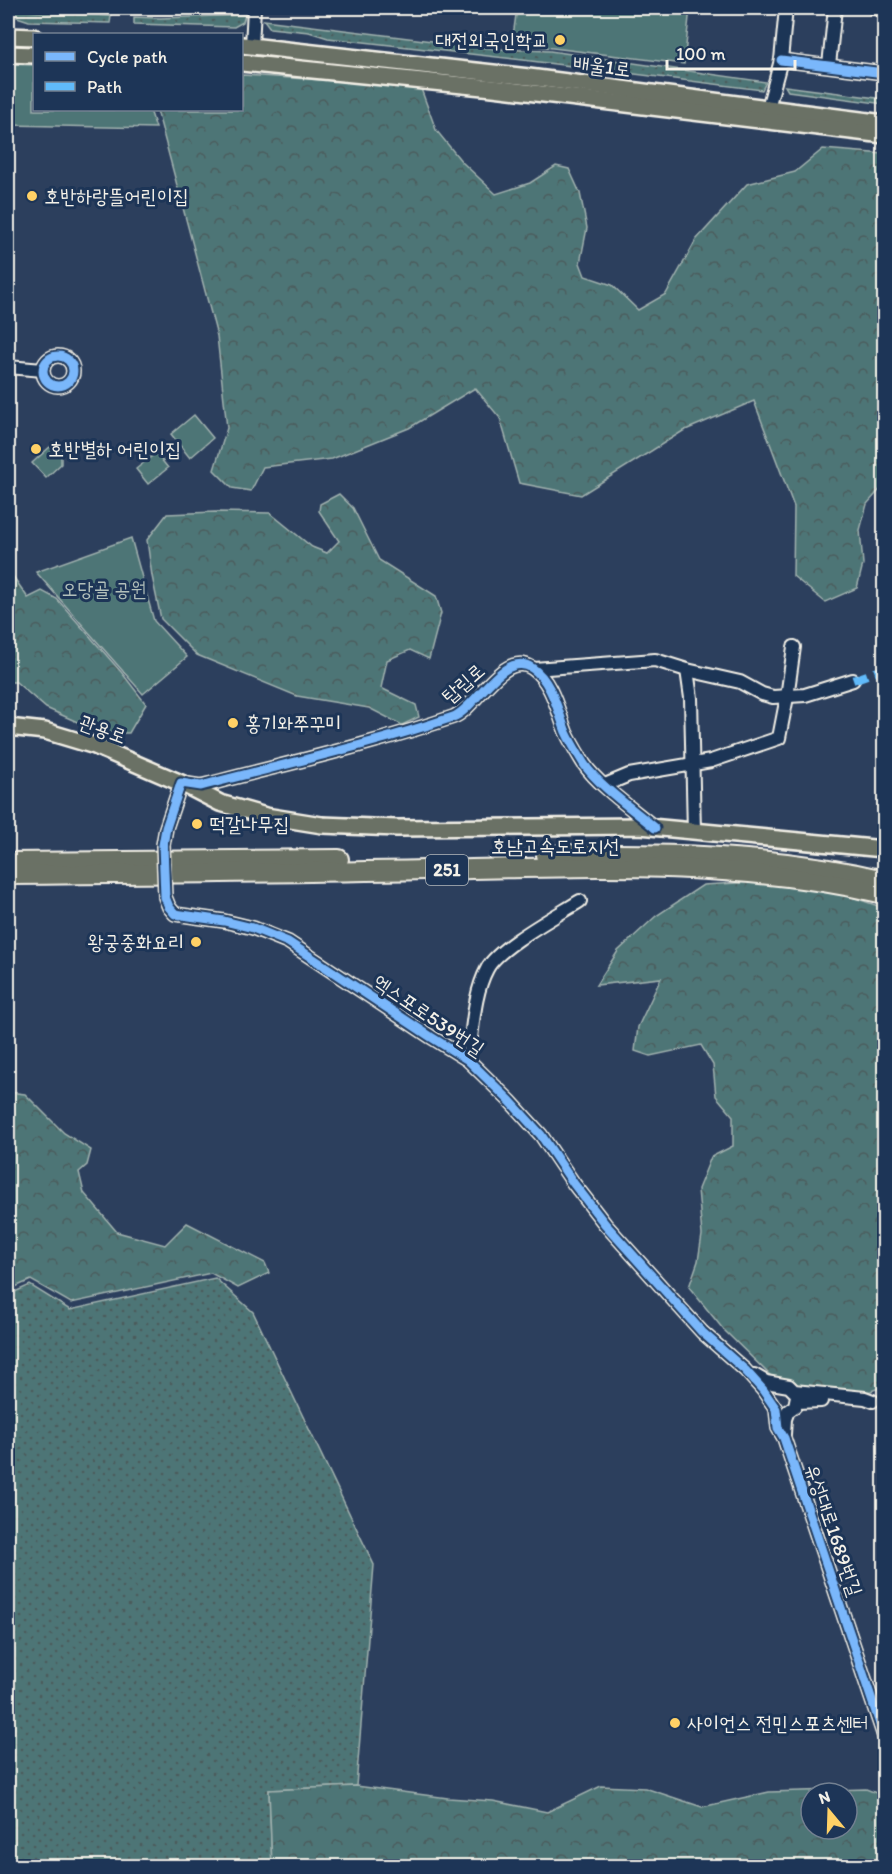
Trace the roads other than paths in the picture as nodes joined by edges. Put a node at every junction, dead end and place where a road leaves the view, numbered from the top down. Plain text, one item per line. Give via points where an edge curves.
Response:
1 (254, 8) edge
2 (786, 8) edge
3 (835, 8) edge
4 (874, 8) edge
5 (885, 10) edge
6 (8, 36) edge
7 (33, 38) edge
8 (247, 46) edge
9 (8, 54) edge
10 (33, 56) edge
11 (780, 60) junction
12 (243, 63) edge
13 (829, 65) junction
14 (885, 73) edge
15 (768, 108) junction
16 (885, 123) edge
17 (885, 135) edge
18 (8, 367) edge
19 (43, 370) dead end
20 (794, 647) dead end
21 (534, 669) junction
22 (687, 670) junction
23 (853, 681) dead end
24 (788, 697) junction
25 (8, 727) edge
26 (694, 764) junction
27 (181, 783) junction
28 (605, 785) junction
29 (655, 828) junction
30 (694, 832) junction
31 (885, 849) edge
32 (8, 862) edge
33 (8, 875) edge
34 (885, 880) edge
35 (885, 894) edge
36 (580, 901) dead end
37 (468, 1060) junction
38 (745, 1370) junction
39 (879, 1400) edge
40 (785, 1402) junction
41 (885, 1736) edge

1 - 8 street
2 - 11 street
3 - 13 street
4 - 5 street
6 - 7 main road
8 - 15 main road, 배울1로
9 - 10 main road
11 - 13 street
11 - 15 street
12 - 17 main road, 배울1로 via 494,88
13 - 14 street
15 - 16 main road, 배울1로
18 - 19 street
20 - 24 street
21 - 22 street, 탑립로 via 655,660
21 - 27 street, 탑립로 via 523,664 511,667 488,682 459,715 405,734 201,786
21 - 28 street via 553,695 567,733 585,765
22 - 24 street, 탑립로 via 740,682 773,697
22 - 26 street
23 - 24 street
24 - 26 street via 778,738
25 - 27 main road, 관용로 via 45,731 95,746
26 - 28 street via 629,775
26 - 30 street
27 - 29 main road via 220,803 266,816 322,825
27 - 37 street, 엑스포로539번길, bridge via 163,845 165,897 175,914 253,928 288,942
28 - 29 street
29 - 30 main road
30 - 31 main road
32 - 34 highway, 호남고속도로지선 / 251 via 696,854 857,873
33 - 35 highway, 호남고속도로지선 / 251 via 698,868 775,874
36 - 37 street via 508,946 487,967 478,996
37 - 38 street, 엑스포로539번길 via 541,1135 605,1224 702,1332
38 - 40 street
38 - 40 street via 780,1386 773,1391
39 - 40 street via 864,1404
40 - 41 street, 유성대로1689번길 via 778,1428

